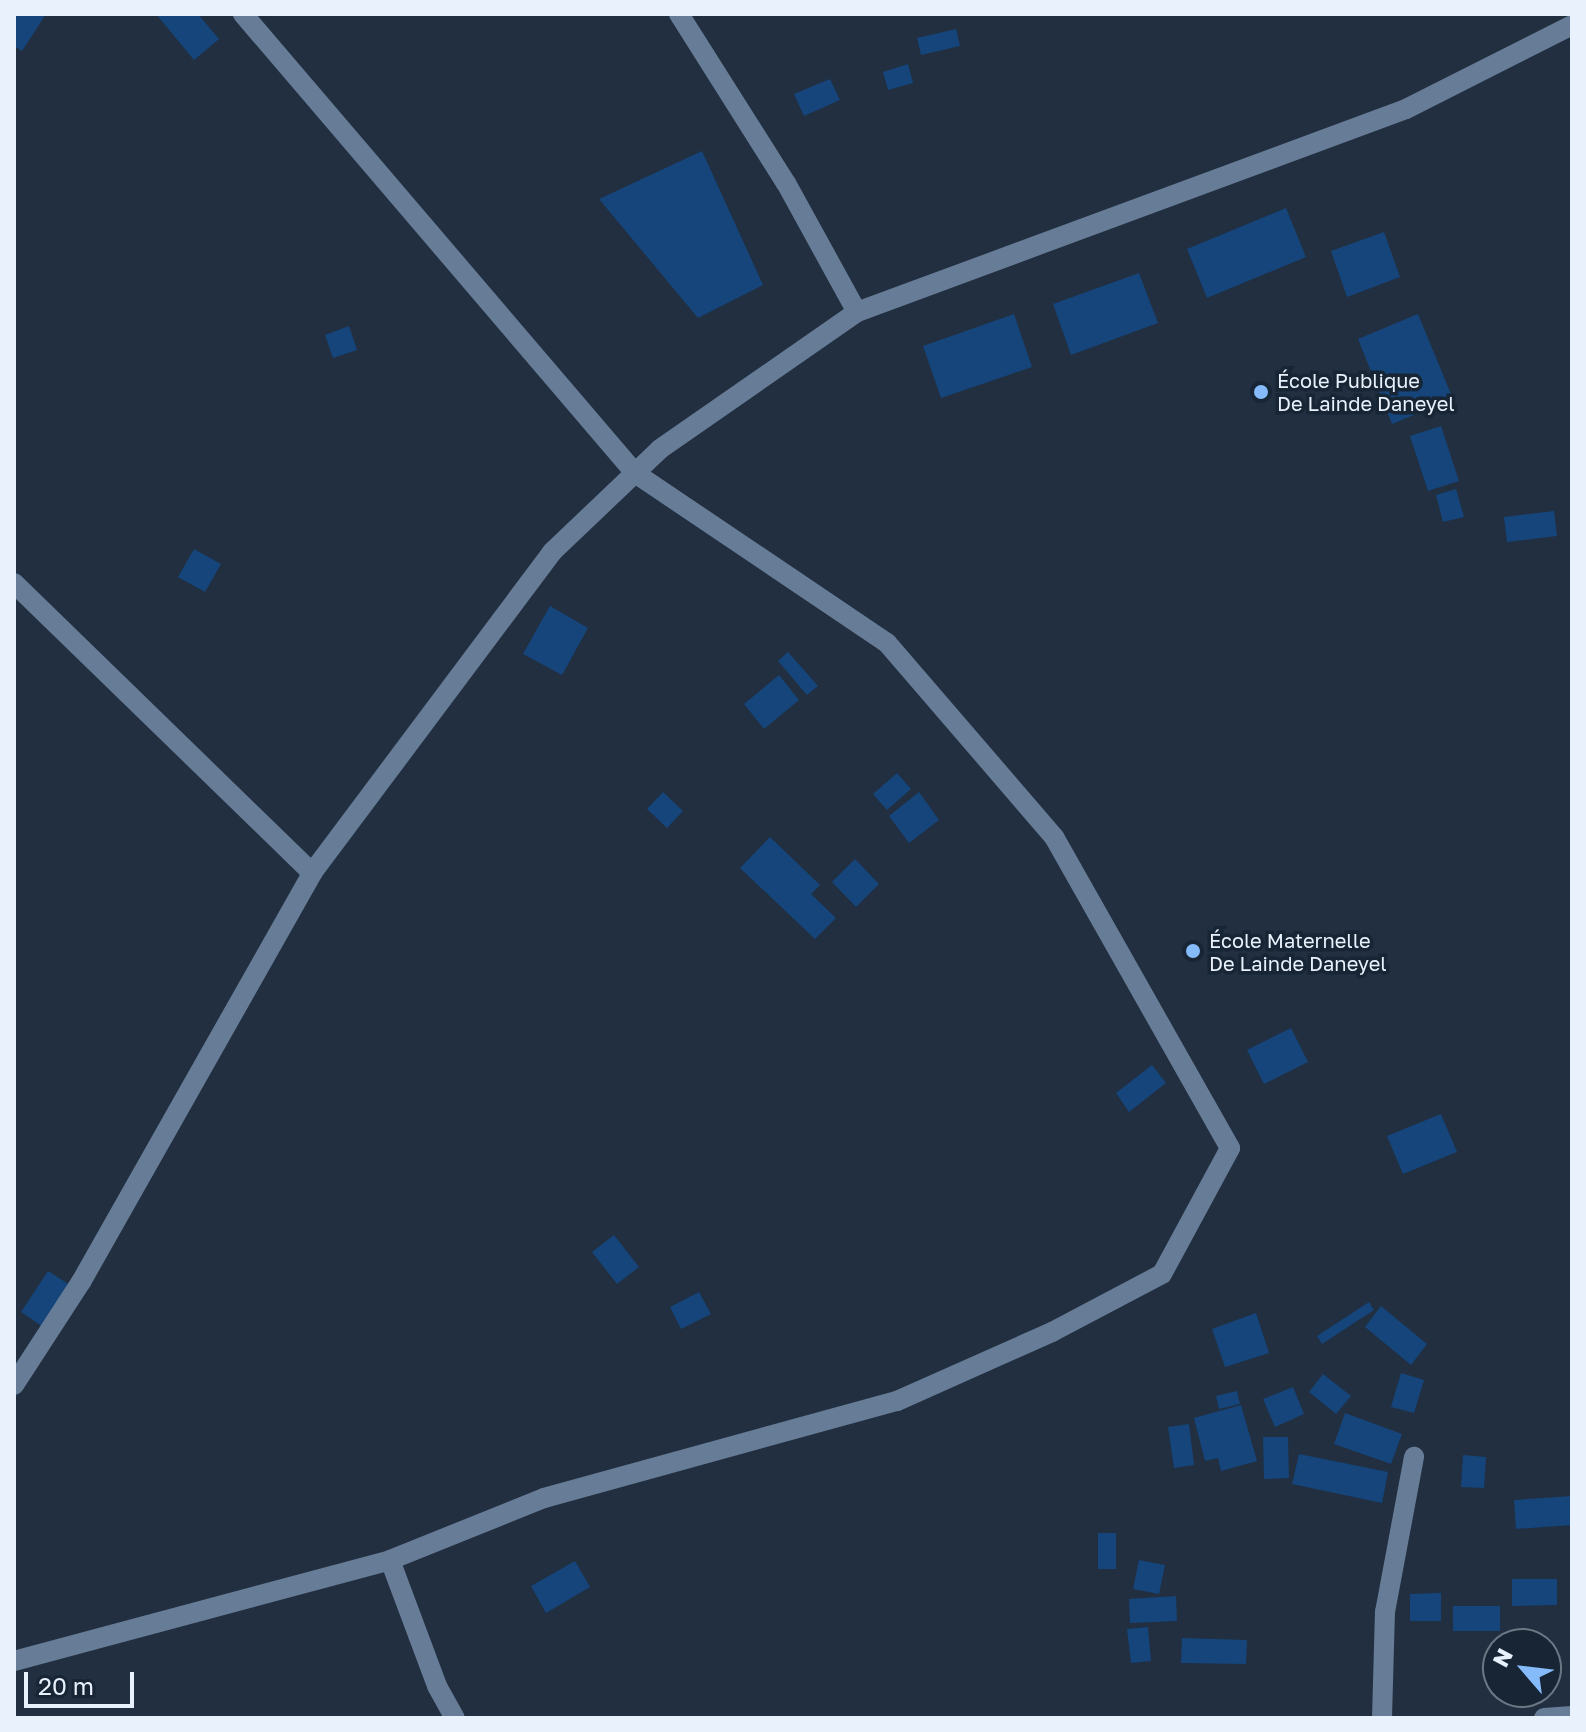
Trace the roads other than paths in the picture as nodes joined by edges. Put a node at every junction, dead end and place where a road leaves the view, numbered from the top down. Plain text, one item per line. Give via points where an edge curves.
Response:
1 (243, 14) edge
2 (679, 14) edge
3 (1572, 25) edge
4 (857, 312) junction
5 (635, 473) junction
6 (14, 583) edge
7 (312, 873) junction
8 (14, 1385) edge
9 (1414, 1457) dead end
10 (390, 1560) junction
11 (14, 1661) edge
12 (1572, 1716) edge
13 (455, 1718) edge
14 (1382, 1718) edge
15 (1544, 1718) edge

1 - 5 street
2 - 4 street via 786,183
3 - 4 street via 1406,109
4 - 5 street via 660,449
5 - 7 street via 552,552
5 - 10 street via 887,643 1054,837 1230,1148 1162,1274 1052,1332 897,1401 544,1498
6 - 7 street
7 - 8 street via 81,1282
9 - 14 street via 1385,1612
10 - 11 street
10 - 13 street via 437,1686
12 - 15 street

